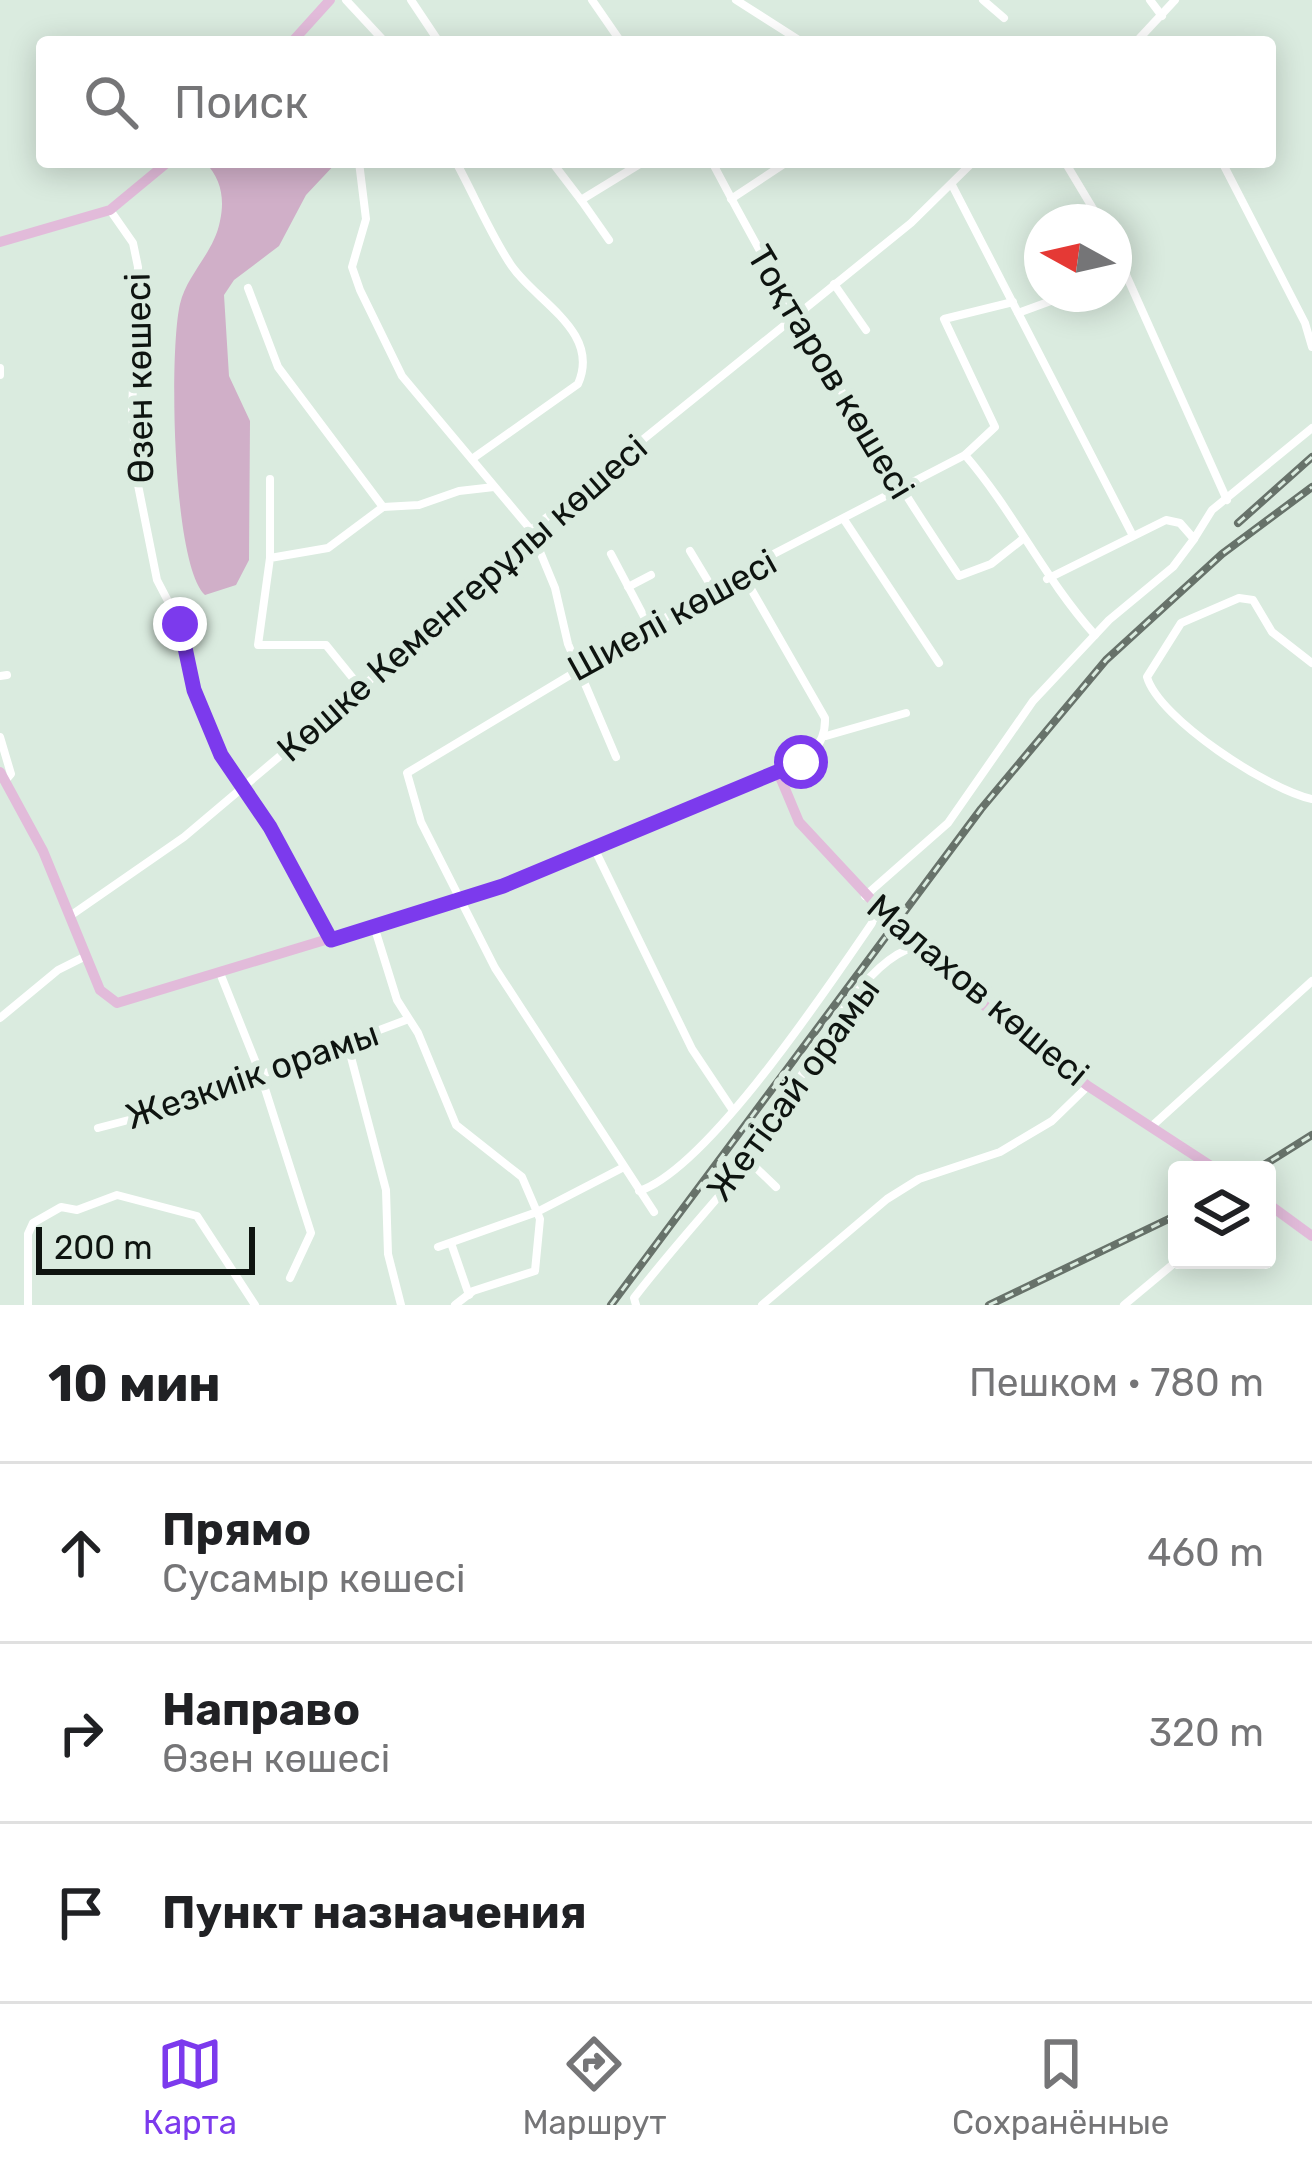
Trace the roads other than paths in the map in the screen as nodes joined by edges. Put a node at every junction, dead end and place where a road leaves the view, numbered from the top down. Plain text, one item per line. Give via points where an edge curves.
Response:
1 (330, 0) edge
2 (346, 0) edge
3 (411, 0) edge
4 (592, 0) edge
5 (736, 0) edge
6 (983, 0) edge
7 (1150, 0) edge
8 (1175, 0) edge
9 (1162, 16) junction
10 (1004, 18) dead end
11 (1148, 30) junction
12 (297, 36) edge
13 (379, 36) edge
14 (435, 36) edge
15 (616, 36) edge
16 (793, 36) edge
17 (1142, 36) edge
18 (1151, 36) edge
19 (161, 168) edge
20 (359, 168) edge
21 (459, 168) edge
22 (557, 168) edge
23 (633, 168) edge
24 (715, 168) edge
25 (778, 168) edge
26 (967, 168) edge
27 (1069, 168) edge
28 (1225, 168) edge
29 (952, 184) junction
30 (731, 199) junction
31 (581, 200) junction
32 (1090, 204) edge
33 (110, 210) junction
34 (609, 240) dead end
35 (0, 242) edge
36 (834, 284) junction
37 (1132, 286) edge
38 (248, 287) dead end
39 (1012, 302) junction
40 (1024, 311) edge
41 (1018, 313) junction
42 (794, 319) junction
43 (866, 330) dead end
44 (1312, 347) edge
45 (1312, 428) edge
46 (965, 454) junction
47 (472, 459) junction
48 (270, 479) dead end
49 (495, 487) junction
50 (899, 491) junction
51 (1227, 500) junction
52 (383, 507) junction
53 (844, 521) junction
54 (531, 530) junction
55 (1132, 535) junction
56 (1024, 538) junction
57 (1193, 539) junction
58 (690, 551) dead end
59 (610, 554) dead end
60 (270, 558) junction
61 (651, 575) dead end
62 (743, 575) junction
63 (1047, 580) junction
64 (628, 587) junction
65 (714, 591) junction
66 (650, 628) junction
67 (1095, 634) junction
68 (940, 663) dead end
69 (1312, 663) edge
70 (578, 667) junction
71 (360, 687) junction
72 (906, 713) dead end
73 (826, 736) junction
74 (0, 737) edge
75 (616, 757) dead end
76 (778, 772) junction
77 (3, 776) edge
78 (241, 788) junction
79 (1312, 799) edge
80 (595, 850) junction
81 (865, 896) junction
82 (460, 900) junction
83 (881, 910) junction
84 (70, 916) junction
85 (374, 926) junction
86 (331, 940) junction
87 (922, 946) junction
88 (86, 956) junction
89 (220, 974) junction
90 (1312, 981) edge
91 (0, 1018) edge
92 (406, 1020) junction
93 (347, 1042) junction
94 (260, 1073) junction
95 (1088, 1086) junction
96 (733, 1109) junction
97 (1152, 1126) junction
98 (98, 1128) dead end
99 (749, 1161) junction
100 (1203, 1161) edge
101 (624, 1167) junction
102 (776, 1187) dead end
103 (639, 1191) junction
104 (1276, 1211) edge
105 (537, 1212) junction
106 (654, 1212) dead end
107 (1312, 1236) edge
108 (451, 1243) junction
109 (438, 1247) dead end
110 (1168, 1268) edge
111 (290, 1278) dead end
112 (470, 1295) junction
113 (28, 1305) edge
114 (255, 1305) edge
115 (401, 1305) edge
116 (455, 1305) edge
117 (636, 1305) edge
118 (762, 1305) edge
119 (1124, 1305) edge

1 - 12 main road
2 - 13 street
3 - 14 street
4 - 15 street
5 - 16 street
6 - 10 street
7 - 9 street
8 - 9 street
9 - 11 street
11 - 17 street
11 - 18 street
19 - 33 main road
20 - 47 street via 367,219 352,267 360,290 402,376
21 - 47 street via 506,259 574,333 584,367 578,384
22 - 31 street
23 - 31 street
24 - 30 street, Тоқтаров көшесі
25 - 30 street
26 - 29 street, Көшке Кеменгерұлы көшесі
27 - 32 street
28 - 44 street
29 - 36 street, Көшке Кеменгерұлы көшесі
29 - 39 street
30 - 42 street, Тоқтаров көшесі
31 - 34 street
33 - 35 main road
33 - 78 street, Өзен көшесі via 133,243 138,267 134,446 157,580 180,624 202,714
36 - 42 street, Көшке Кеменгерұлы көшесі
36 - 43 street
37 - 51 street
38 - 52 street via 278,367
39 - 41 street
39 - 46 street, Шиелі көшесі via 944,319 992,419 991,434
40 - 41 street
41 - 55 street
42 - 50 street, Тоқтаров көшесі
42 - 54 street, Көшке Кеменгерұлы көшесі
45 - 51 street
46 - 50 street, Шиелі көшесі
46 - 56 street
47 - 49 street
48 - 60 street
49 - 52 street
49 - 54 street
50 - 53 street, Шиелі көшесі
50 - 56 street, Тоқтаров көшесі via 959,576
51 - 57 street
52 - 60 street via 328,548
53 - 62 street, Шиелі көшесі
53 - 68 street
54 - 70 street
54 - 71 street, Көшке Кеменгерұлы көшесі
55 - 57 street via 1173,520
55 - 63 street
56 - 63 street
57 - 67 street
58 - 65 street
59 - 64 street
60 - 71 street via 258,645 326,645
61 - 64 street
62 - 65 street, Шиелі көшесі
62 - 73 street via 820,705
63 - 67 street
64 - 66 street
65 - 66 street, Шиелі көшесі
66 - 70 street, Шиелі көшесі
67 - 81 street via 1020,716 948,823
69 - 79 street via 1279,640 1253,600 1239,598 1181,623 1148,683 1214,749
70 - 75 street
70 - 82 street, Шиелі көшесі via 406,773
71 - 78 street, Көшке Кеменгерұлы көшесі
72 - 73 street
73 - 76 street
74 - 77 street via 11,774
76 - 80 main road
76 - 81 main road, Малахов көшесі via 799,822
77 - 84 main road
78 - 84 street, Көшке Кеменгерұлы көшесі
78 - 86 street, Өзен көшесі
80 - 82 main road
80 - 96 street via 692,1049
81 - 83 main road, Малахов көшесі
82 - 85 main road
82 - 101 street
83 - 87 main road, Малахов көшесі
83 - 96 street
84 - 88 main road
85 - 86 main road
85 - 92 street
86 - 89 main road
87 - 95 main road, Малахов көшесі
87 - 99 street, Жетісай орамы via 897,952 871,977 793,1083
88 - 89 main road via 110,1002
88 - 91 street
89 - 94 street
90 - 97 street
92 - 93 street, Жезкиік орамы
92 - 105 street via 456,1125 512,1166
93 - 94 street, Жезкиік орамы
93 - 115 street via 386,1190 388,1254
94 - 98 street, Жезкиік орамы
94 - 111 street via 311,1233
95 - 97 main road, Малахов көшесі
95 - 118 street via 1000,1152 919,1179 887,1199
96 - 103 street via 668,1174
97 - 100 main road, Малахов көшесі
99 - 102 street
99 - 117 street, Жетісай орамы via 670,1251
101 - 103 street
101 - 105 street
103 - 106 street
104 - 107 main road
105 - 108 street
105 - 112 street via 535,1271
108 - 109 street
108 - 112 street
110 - 119 street
112 - 116 street
113 - 114 street via 33,1223 61,1207 77,1210 117,1195 197,1216

